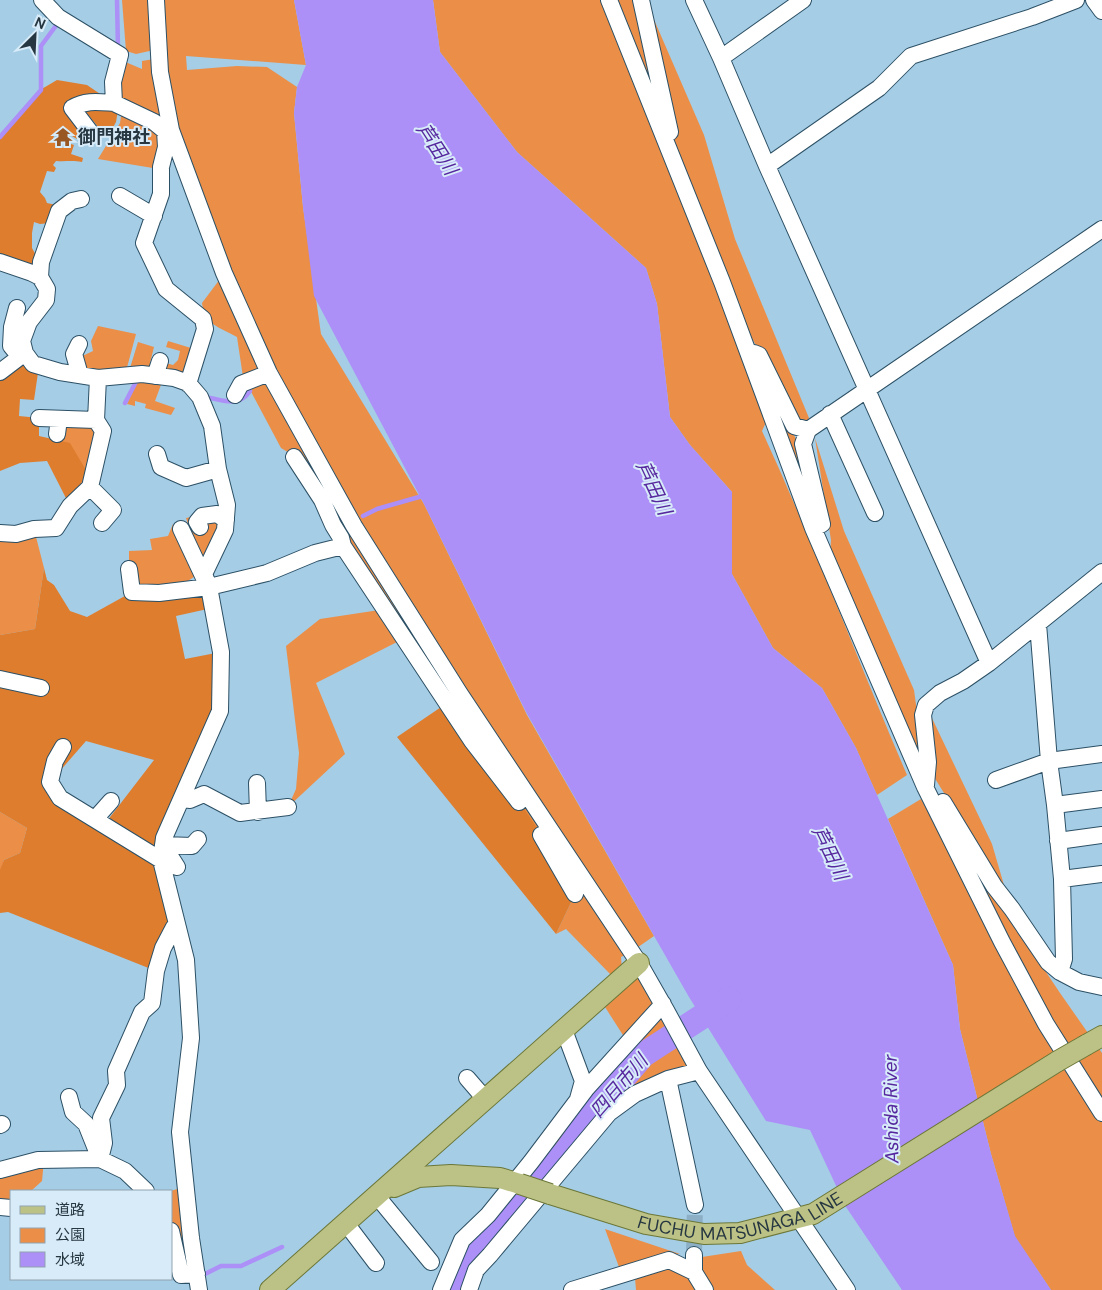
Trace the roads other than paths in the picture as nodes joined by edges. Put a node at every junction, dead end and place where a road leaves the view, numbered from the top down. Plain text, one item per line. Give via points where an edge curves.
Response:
1 (42, 0) edge
2 (156, 0) edge
3 (609, 0) edge
4 (642, 0) edge
5 (694, 0) edge
6 (803, 0) edge
7 (1076, 0) edge
8 (1094, 0) edge
9 (1102, 11) edge
10 (721, 58) junction
11 (114, 103) junction
12 (168, 131) junction
13 (90, 134) dead end
14 (665, 139) junction
15 (767, 166) junction
16 (120, 196) dead end
17 (69, 203) dead end
18 (154, 216) junction
19 (1102, 229) edge
20 (0, 262) edge
21 (40, 277) junction
22 (17, 308) dead end
23 (79, 344) dead end
24 (747, 350) junction
25 (23, 355) junction
26 (0, 372) edge
27 (269, 374) junction
28 (80, 375) junction
29 (98, 378) junction
30 (188, 384) junction
31 (238, 385) dead end
32 (866, 389) junction
33 (830, 414) junction
34 (39, 418) dead end
35 (96, 420) junction
36 (808, 430) junction
37 (157, 454) dead end
38 (294, 457) dead end
39 (218, 469) junction
40 (90, 487) junction
41 (875, 513) dead end
42 (226, 520) junction
43 (102, 523) dead end
44 (200, 526) dead end
45 (181, 528) dead end
46 (813, 528) junction
47 (0, 533) edge
48 (343, 546) junction
49 (129, 570) dead end
50 (1102, 572) edge
51 (207, 582) junction
52 (1038, 624) junction
53 (990, 663) junction
54 (0, 679) edge
55 (41, 688) dead end
56 (64, 747) dead end
57 (1102, 754) edge
58 (1050, 761) junction
59 (996, 780) dead end
60 (257, 783) dead end
61 (925, 788) junction
62 (521, 796) junction
63 (182, 798) junction
64 (1102, 799) edge
65 (111, 801) dead end
66 (1056, 805) junction
67 (288, 807) dead end
68 (258, 812) junction
69 (95, 819) junction
70 (1102, 836) edge
71 (198, 839) dead end
72 (1058, 841) junction
73 (162, 852) junction
74 (177, 867) dead end
75 (1102, 874) edge
76 (1062, 879) junction
77 (575, 894) dead end
78 (177, 926) junction
79 (639, 963) junction
80 (1060, 972) junction
81 (1102, 987) edge
82 (665, 1008) junction
83 (564, 1030) junction
84 (1094, 1041) edge
85 (699, 1071) junction
86 (467, 1078) dead end
87 (668, 1079) junction
88 (69, 1097) dead end
89 (486, 1100) junction
90 (578, 1100) junction
91 (1102, 1113) edge
92 (93, 1118) dead end
93 (91, 1164) junction
94 (0, 1170) edge
95 (517, 1183) junction
96 (145, 1190) edge
97 (377, 1197) junction
98 (695, 1205) tunnel mouth
99 (805, 1216) junction
100 (347, 1220) junction
101 (172, 1235) edge
102 (694, 1255) tunnel mouth
103 (431, 1262) dead end
104 (376, 1263) dead end
105 (694, 1272) junction
106 (196, 1274) junction
107 (199, 1290) edge
108 (270, 1290) edge
109 (441, 1290) edge
110 (469, 1290) edge
111 (572, 1290) edge
112 (706, 1290) edge
113 (847, 1290) edge

1 - 11 street via 58,17 120,55 113,82
2 - 12 street via 160,72
3 - 14 street
4 - 14 street via 670,132
5 - 10 street
6 - 10 street
7 - 15 street via 911,56 879,88
8 - 9 street
10 - 15 street
11 - 12 street
11 - 13 street via 92,101 72,108
12 - 18 street via 161,167 161,194
12 - 27 street via 224,273
14 - 24 street
15 - 32 street
16 - 18 street
17 - 21 street via 41,262
18 - 30 street via 140,234 144,243 166,289 203,319 205,329
19 - 32 street
20 - 21 street
21 - 25 street via 47,289 46,300 29,322 22,341
22 - 25 street via 11,346
23 - 28 street via 74,354
24 - 36 street via 759,355 794,426
24 - 46 street
25 - 26 street
25 - 28 street via 33,364
27 - 31 street
27 - 62 street via 357,531
28 - 29 street
29 - 30 street via 142,374 157,368
29 - 35 street
30 - 39 street via 200,397 212,426
32 - 33 street
32 - 53 street
33 - 36 street
33 - 41 street
34 - 35 street via 58,426
35 - 40 street via 103,431
36 - 46 street via 803,444 822,524
37 - 39 street via 160,468 186,478
38 - 48 street via 322,500
39 - 42 street via 227,505
40 - 43 street via 113,510
40 - 47 street via 70,506 56,528
42 - 44 street via 217,514 202,516 197,522
42 - 51 street via 225,530 204,574
45 - 51 street
46 - 61 street
48 - 51 street via 267,573
48 - 62 street via 472,741
49 - 51 street via 132,592 158,594
50 - 52 street
51 - 63 street via 221,652 220,711
52 - 53 street
52 - 58 street
53 - 61 street via 926,705 923,715 928,762
54 - 55 street
56 - 69 street via 55,761 50,782 60,798
57 - 58 street
58 - 59 street
58 - 66 street
60 - 68 street
61 - 80 street via 936,791 994,886 1048,962
61 - 91 street via 1042,1016
62 - 77 street
62 - 79 street
63 - 68 street via 190,800 204,794 240,813
63 - 73 street
64 - 66 street
65 - 69 street
66 - 72 street
67 - 68 street
69 - 73 street
70 - 72 street
71 - 73 street via 192,846
72 - 76 street
73 - 74 street
73 - 78 street
75 - 76 street
76 - 80 street via 1064,959
78 - 93 street via 163,948 152,1003 142,1012 116,1071 117,1085 101,1118 104,1144
78 - 106 street via 186,960 190,1038 180,1132
79 - 82 street
79 - 83 main road, FUCHU MATSUNAGA LINE
80 - 81 street via 1079,982
82 - 85 street
82 - 90 street
83 - 89 main road, FUCHU MATSUNAGA LINE
83 - 90 street via 583,1081
84 - 99 main road, FUCHU MATSUNAGA LINE, bridge
85 - 87 street
85 - 99 street
86 - 89 street
87 - 98 street
87 - 110 street via 635,1094 609,1113 476,1270
88 - 93 street via 73,1112 86,1124
89 - 97 main road, FUCHU MATSUNAGA LINE
90 - 95 street
92 - 93 street via 99,1136
93 - 94 street via 38,1160
93 - 96 street via 126,1171
95 - 97 main road, FUCHU MATSUNAGA LINE via 500,1178 451,1175 418,1177
95 - 99 main road, FUCHU MATSUNAGA LINE, bridge via 646,1224 704,1234 740,1233
95 - 109 street via 462,1240
97 - 100 main road, FUCHU MATSUNAGA LINE
97 - 103 street
99 - 113 street
100 - 104 street
100 - 108 main road, FUCHU MATSUNAGA LINE
101 - 106 street via 181,1275
102 - 105 street
105 - 111 street via 669,1260
105 - 112 street
106 - 107 street

